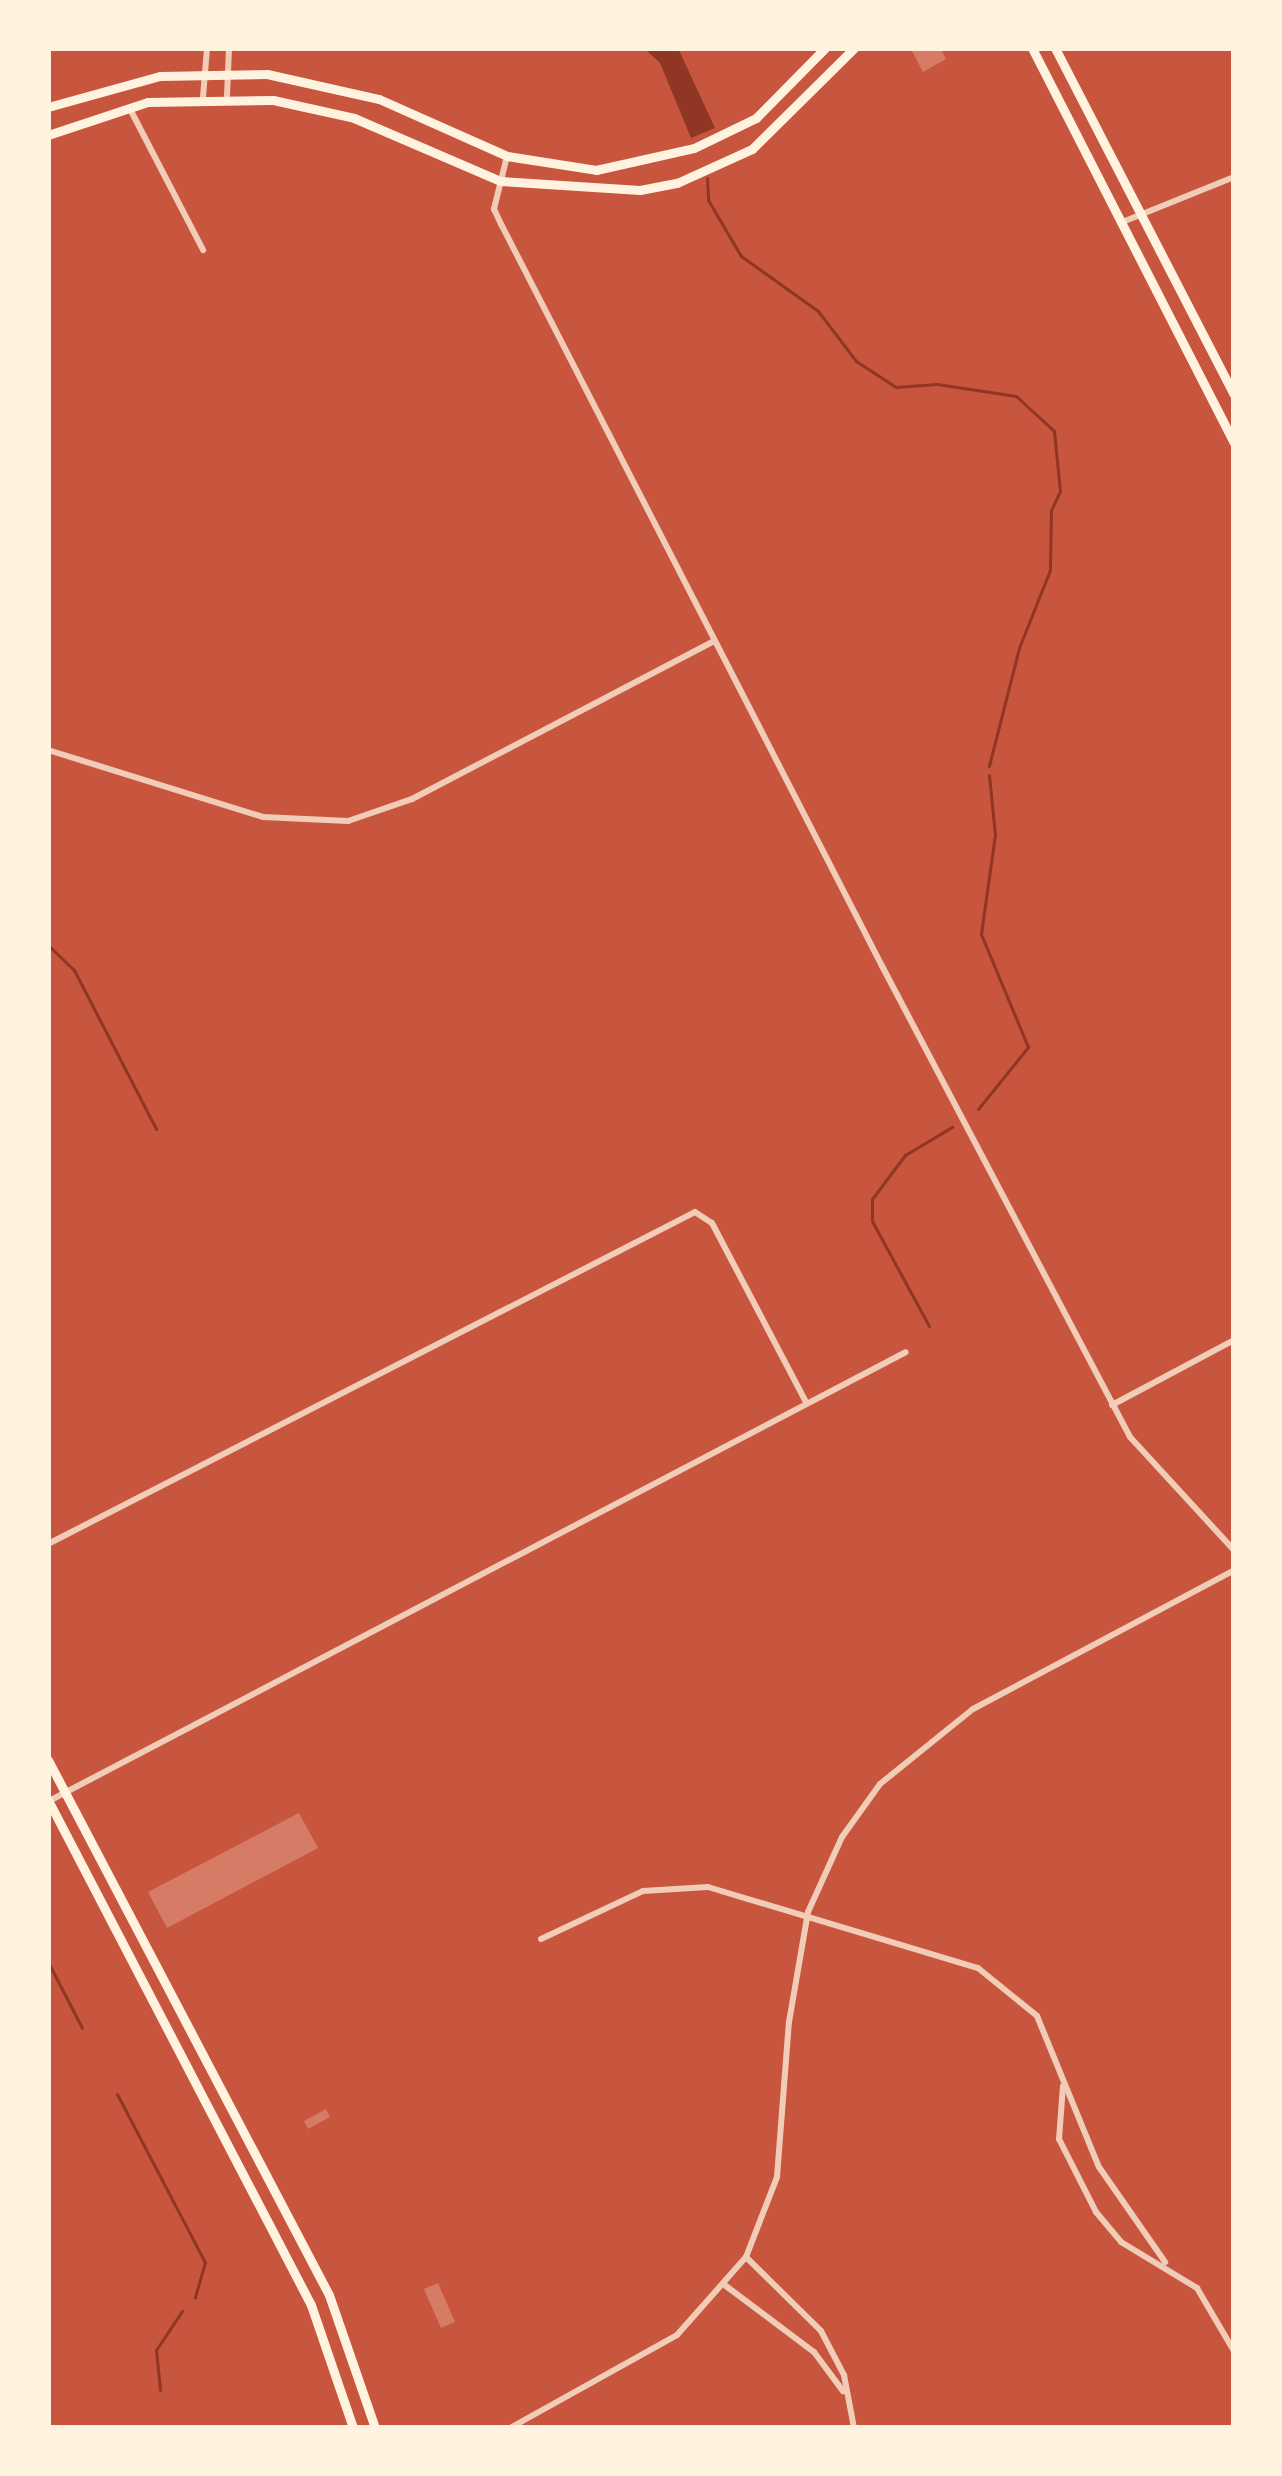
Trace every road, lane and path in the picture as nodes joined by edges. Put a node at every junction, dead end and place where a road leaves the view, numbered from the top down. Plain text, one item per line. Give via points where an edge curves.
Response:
1 (207, 48) edge
2 (229, 48) edge
3 (826, 48) edge
4 (854, 48) edge
5 (1032, 48) edge
6 (1055, 48) edge
7 (203, 71) junction
8 (227, 72) junction
9 (227, 96) junction
10 (203, 97) junction
11 (129, 106) junction
12 (48, 107) edge
13 (756, 118) junction
14 (48, 134) edge
15 (770, 137) junction
16 (507, 156) junction
17 (1234, 177) edge
18 (500, 181) junction
19 (1139, 213) junction
20 (1120, 223) junction
21 (203, 250) dead end
22 (1234, 395) edge
23 (1232, 436) edge
24 (714, 641) junction
25 (48, 749) edge
26 (1234, 1340) edge
27 (905, 1352) dead end
28 (806, 1404) junction
29 (1112, 1405) junction
30 (48, 1544) edge
31 (1234, 1550) edge
32 (1234, 1570) edge
33 (48, 1760) edge
34 (65, 1793) junction
35 (48, 1801) edge
36 (808, 1912) junction
37 (541, 1939) dead end
38 (159, 1970) junction
39 (142, 1980) junction
40 (1063, 2086) junction
41 (224, 2093) junction
42 (206, 2103) junction
43 (268, 2178) junction
44 (250, 2188) junction
45 (746, 2257) junction
46 (1165, 2262) junction
47 (726, 2286) junction
48 (338, 2314) junction
49 (319, 2322) junction
50 (1234, 2351) edge
51 (845, 2393) junction
52 (353, 2428) edge
53 (375, 2428) edge
54 (510, 2428) edge
55 (854, 2428) edge

1 - 7 street
2 - 8 street
3 - 13 main road
4 - 15 main road
5 - 20 main road
6 - 19 main road
7 - 8 main road
7 - 10 street
7 - 12 main road
8 - 9 street
8 - 16 main road via 361,93
9 - 10 main road
9 - 18 main road via 354,118
10 - 11 main road
11 - 14 main road
11 - 21 street
13 - 15 main road
13 - 16 main road via 636,166 567,168
15 - 18 main road via 708,171 640,190
16 - 18 street
17 - 19 street
18 - 24 street via 494,208 501,224
19 - 20 street
19 - 22 main road
20 - 23 main road
24 - 25 street via 412,799 348,821 263,818
24 - 29 street
26 - 29 street
27 - 28 street
28 - 30 street via 712,1223 695,1212
28 - 34 street
29 - 31 street via 1150,1463
32 - 36 street via 973,1709 918,1747 850,1825
33 - 34 main road
34 - 35 street
34 - 38 main road
35 - 39 main road
36 - 37 street via 708,1886 670,1887 620,1899
36 - 40 street via 995,1977 1046,2031
36 - 45 street via 789,2022 777,2177
38 - 39 main road
38 - 41 main road
39 - 42 main road
40 - 46 street via 1099,2167
40 - 46 street via 1059,2139 1075,2179 1121,2242
41 - 42 main road
41 - 43 main road
42 - 44 main road
43 - 44 main road
43 - 48 main road
44 - 49 main road
45 - 47 street
45 - 51 street via 821,2331
46 - 50 street via 1206,2297
47 - 51 street via 814,2352
47 - 54 street via 656,2350
48 - 49 main road
48 - 53 main road
49 - 52 main road
51 - 55 street

